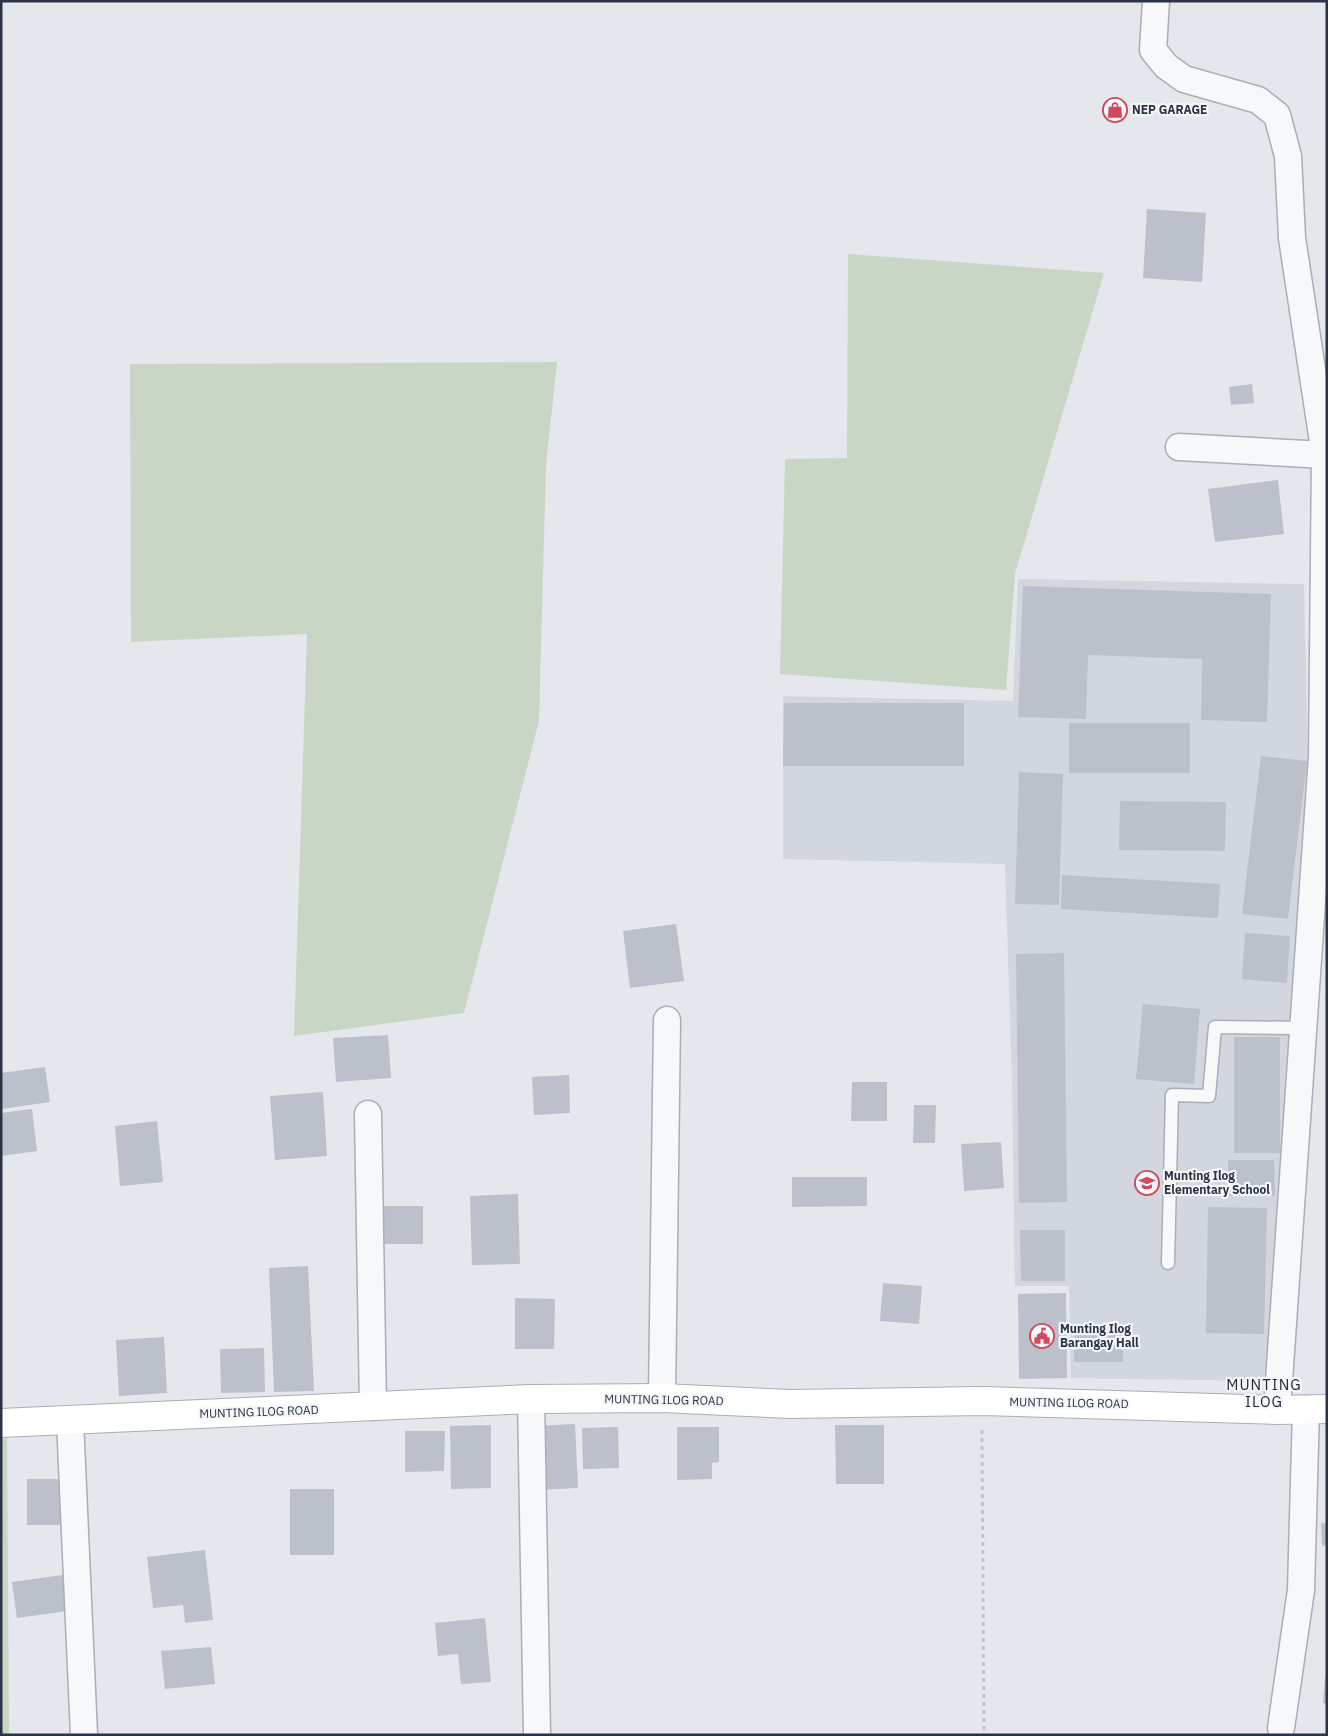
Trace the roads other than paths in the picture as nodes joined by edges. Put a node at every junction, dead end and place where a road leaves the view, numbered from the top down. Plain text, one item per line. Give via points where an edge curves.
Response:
1 (1156, 1) edge
2 (1179, 447) dead end
3 (1325, 455) junction
4 (1324, 756) edge
5 (667, 1020) dead end
6 (1303, 1028) junction
7 (368, 1114) dead end
8 (1168, 1263) dead end
9 (662, 1398) junction
10 (531, 1399) junction
11 (373, 1407) junction
12 (1317, 1409) edge
13 (1277, 1410) junction
14 (70, 1420) junction
15 (1, 1423) edge
16 (1282, 1728) dead end
17 (84, 1735) edge
18 (538, 1735) edge

1 - 3 street via 1153,50 1166,66 1184,79 1258,100 1277,115 1288,156 1292,238
2 - 3 street
3 - 4 street
4 - 6 street
5 - 9 street
6 - 8 lane via 1215,1027 1209,1096 1172,1095
6 - 13 street
7 - 11 street
9 - 10 street, MUNTING ILOG ROAD
9 - 13 street, MUNTING ILOG ROAD via 791,1404 982,1401
10 - 11 street, MUNTING ILOG ROAD
10 - 18 street
11 - 14 street, MUNTING ILOG ROAD
12 - 13 street, MUNTING ILOG ROAD
12 - 16 street via 1301,1590
14 - 15 street, MUNTING ILOG ROAD
14 - 17 street

